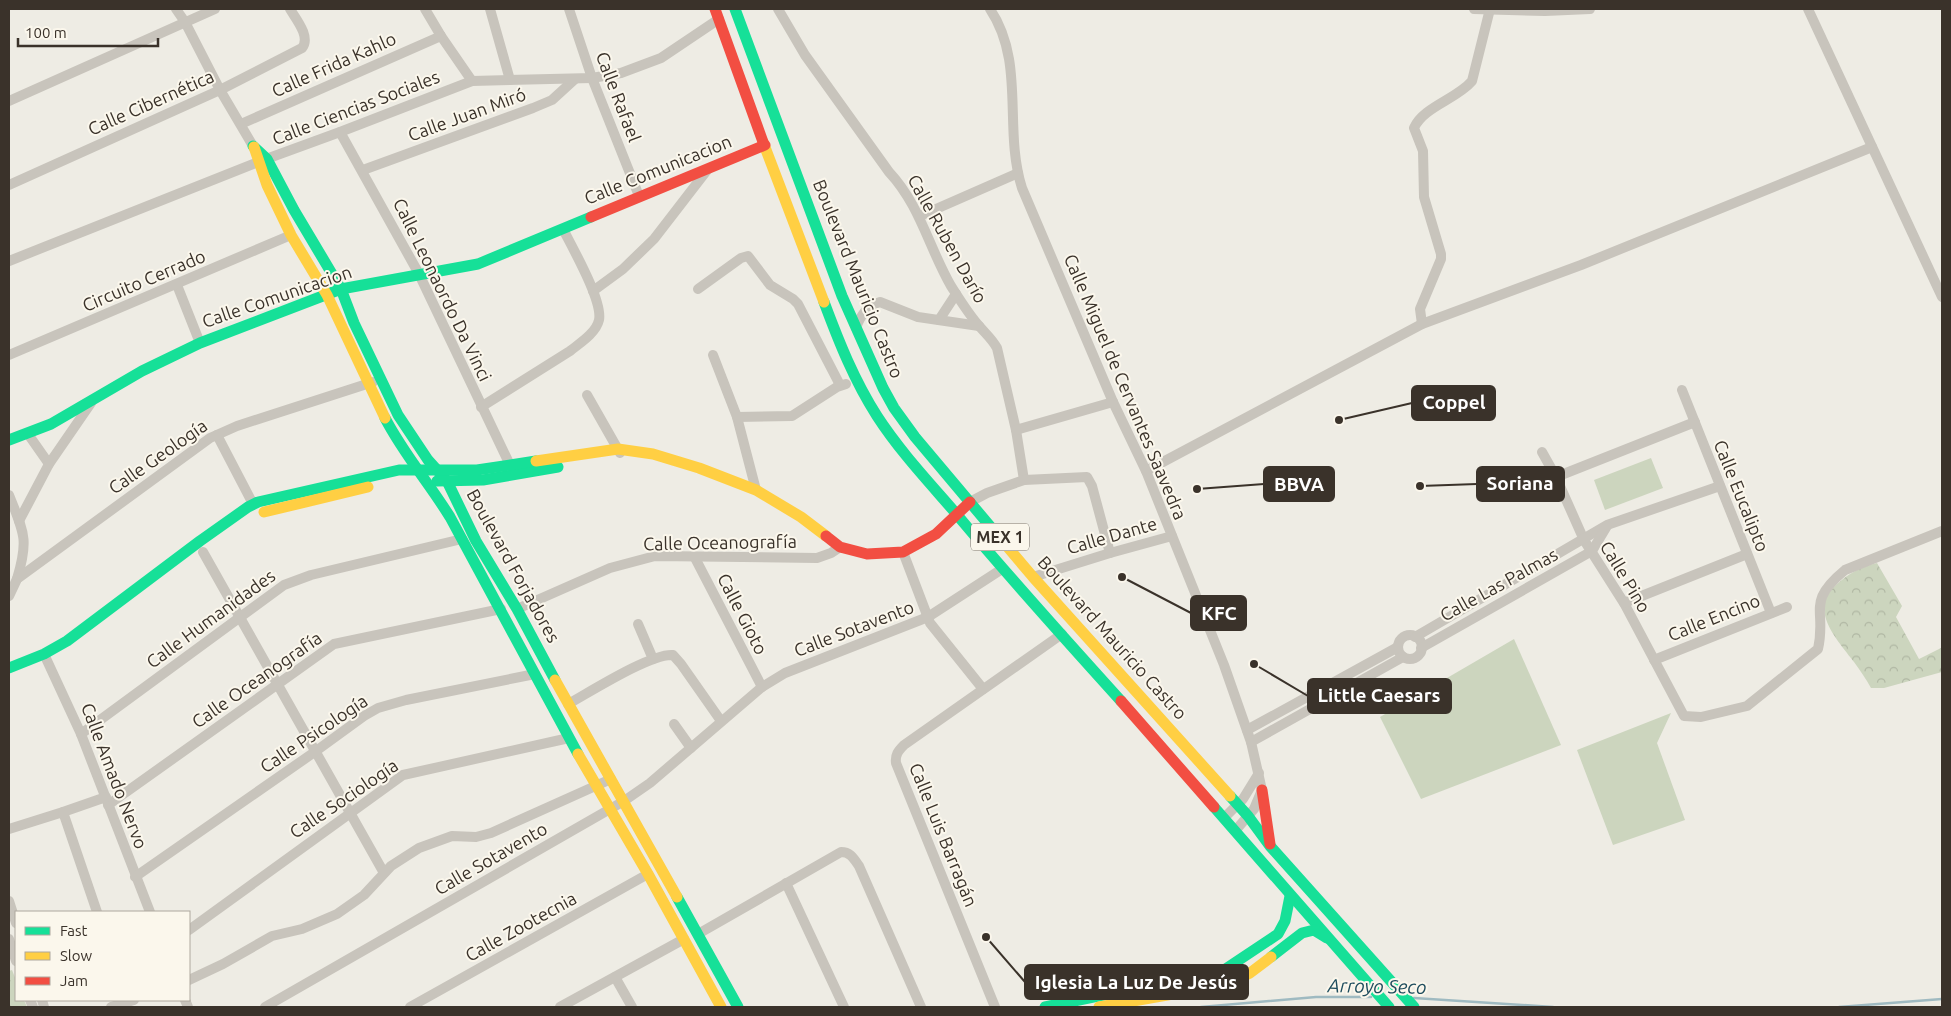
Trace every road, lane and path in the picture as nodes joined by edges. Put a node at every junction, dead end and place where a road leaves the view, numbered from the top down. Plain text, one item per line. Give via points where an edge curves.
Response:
1 (176, 9) edge
2 (215, 9) edge
3 (290, 9) edge
4 (425, 9) edge
5 (490, 9) edge
6 (569, 9) edge
7 (734, 9) edge
8 (778, 9) edge
9 (990, 9) edge
10 (1474, 9) edge
11 (1490, 9) edge
12 (1504, 9) edge
13 (1590, 9) edge
14 (1808, 9) edge
15 (717, 14) edge
16 (185, 22) junction
17 (441, 36) junction
18 (592, 78) junction
19 (575, 79) junction
20 (510, 80) junction
21 (472, 81) junction
22 (220, 90) junction
23 (9, 101) edge
24 (241, 124) junction
25 (340, 132) junction
26 (765, 145) junction
27 (253, 146) joint
28 (1872, 147) junction
29 (263, 160) junction
30 (709, 168) junction
31 (363, 170) junction
32 (1018, 173) junction
33 (9, 184) edge
34 (639, 196) junction
35 (920, 216) junction
36 (563, 228) junction
37 (290, 235) junction
38 (9, 261) edge
39 (419, 274) junction
40 (177, 285) junction
41 (341, 289) junction
42 (698, 289) dead end
43 (593, 291) junction
44 (956, 294) junction
45 (327, 295) junction
46 (1942, 297) edge
47 (939, 320) junction
48 (1422, 324) junction
49 (979, 326) junction
50 (856, 329) junction
51 (200, 343) junction
52 (9, 355) edge
53 (712, 355) dead end
54 (382, 380) junction
55 (856, 382) junction
56 (367, 384) junction
57 (840, 385) junction
58 (1682, 390) dead end
59 (588, 395) dead end
60 (91, 402) junction
61 (1113, 402) junction
62 (481, 407) junction
63 (737, 417) junction
64 (1694, 422) junction
65 (1016, 430) junction
66 (28, 434) junction
67 (217, 435) junction
68 (9, 440) edge
69 (619, 451) junction
70 (1542, 452) dead end
71 (49, 464) junction
72 (510, 465) junction
73 (417, 470) junction
74 (437, 470) junction
75 (1146, 471) junction
76 (1556, 477) junction
77 (424, 480) junction
78 (1024, 480) junction
79 (447, 481) junction
80 (1720, 486) junction
81 (756, 490) junction
82 (9, 495) edge
83 (970, 502) junction
84 (253, 504) junction
85 (956, 515) junction
86 (19, 521) junction
87 (1607, 525) junction
88 (1942, 531) edge
89 (1172, 536) junction
90 (462, 539) junction
91 (1584, 540) junction
92 (840, 547) junction
93 (1592, 551) junction
94 (203, 552) junction
95 (903, 552) junction
96 (1110, 553) junction
97 (1747, 554) junction
98 (694, 556) junction
99 (1002, 569) junction
100 (1033, 577) junction
101 (17, 579) junction
102 (9, 596) edge
103 (1624, 603) junction
104 (1787, 607) dead end
105 (501, 608) junction
106 (517, 608) junction
107 (1771, 614) junction
108 (240, 617) junction
109 (928, 617) junction
110 (638, 624) dead end
111 (1062, 634) junction
112 (1415, 637) junction
113 (1398, 647) junction
114 (1422, 648) junction
115 (46, 657) junction
116 (1403, 657) junction
117 (653, 659) junction
118 (1654, 660) junction
119 (9, 668) edge
120 (535, 674) junction
121 (9, 677) edge
122 (278, 685) junction
123 (762, 687) junction
124 (983, 689) junction
125 (568, 704) junction
126 (721, 722) junction
127 (674, 724) dead end
128 (1247, 730) junction
129 (81, 734) junction
130 (569, 738) junction
131 (1251, 742) junction
132 (692, 748) junction
133 (316, 752) junction
134 (1259, 773) junction
135 (611, 779) junction
136 (597, 786) junction
137 (1262, 790) junction
138 (107, 801) junction
139 (624, 801) junction
140 (1238, 805) junction
141 (611, 810) junction
142 (63, 812) junction
143 (350, 812) junction
144 (1248, 816) junction
145 (1224, 818) junction
146 (9, 829) edge
147 (1235, 830) junction
148 (1270, 846) junction
149 (384, 873) junction
150 (648, 874) junction
151 (135, 876) junction
152 (786, 883) junction
153 (1290, 896) junction
154 (9, 901) edge
155 (97, 911) edge
156 (150, 911) edge
157 (15, 920) edge
158 (190, 929) edge
159 (698, 934) junction
160 (1327, 938) junction
161 (9, 939) edge
162 (684, 939) junction
163 (15, 957) edge
164 (615, 977) junction
165 (190, 980) edge
166 (127, 1001) edge
167 (112, 1007) edge
168 (265, 1007) edge
169 (410, 1007) edge
170 (560, 1007) edge
171 (632, 1007) edge
172 (721, 1007) edge
173 (738, 1007) edge
174 (844, 1007) edge
175 (921, 1007) edge
176 (994, 1007) edge
177 (1045, 1007) edge
178 (1098, 1007) edge
179 (1388, 1007) edge
180 (1414, 1007) edge

1 - 16 street, Boulevard Forjadores
2 - 16 street
3 - 22 street, Calle Cibernética via 303,32 304,45
4 - 17 street
5 - 20 street
6 - 18 street, Calle Rafael
7 - 50 street, Boulevard Mauricio Castro / MEX 1
8 - 35 street, Calle Ruben Darío via 805,55 904,189
9 - 32 street, Calle Miguel de Cervantes Saavedra via 1003,32 1009,52
10 - 11 street
11 - 12 street
11 - 48 street via 1472,81 1427,113 1414,128 1423,151 1424,197 1441,254 1420,309
12 - 13 street
14 - 28 street
15 - 18 street, Calle Ciencias Sociales via 661,58 621,73
15 - 26 street, Boulevard Mauricio Castro / MEX 1
16 - 22 street, Boulevard Forjadores
16 - 23 street
17 - 21 street
17 - 24 street, Calle Frida Kahlo
18 - 19 street, Calle Ciencias Sociales
18 - 34 street, Calle Rafael
19 - 20 street, Calle Ciencias Sociales
19 - 31 street, Calle Juan Miró via 552,100 539,106
20 - 21 street, Calle Ciencias Sociales
21 - 25 street, Calle Ciencias Sociales
22 - 24 street, Boulevard Forjadores
22 - 33 street, Calle Cibernética
24 - 27 street, Boulevard Forjadores
25 - 29 street, Calle Ciencias Sociales
25 - 31 street, Calle Leonaordo Da Vinci
26 - 30 street, Calle Comunicacion
26 - 55 street, Boulevard Mauricio Castro / MEX 1
27 - 29 street, Boulevard Forjadores
28 - 46 street
28 - 48 street via 1581,265
29 - 37 street, Boulevard Forjadores
29 - 38 street, Calle Ciencias Sociales
29 - 41 street, Boulevard Forjadores
30 - 34 street, Calle Comunicacion
30 - 43 street via 649,245
31 - 39 street, Calle Leonaordo Da Vinci
32 - 35 street
32 - 61 street, Calle Miguel de Cervantes Saavedra
34 - 36 street, Calle Comunicacion
35 - 44 street, Calle Ruben Darío
36 - 39 street, Calle Comunicacion via 478,264
36 - 43 street
37 - 40 street, Circuito Cerrado
37 - 45 street, Boulevard Forjadores
39 - 41 street, Calle Comunicacion
39 - 62 street, Calle Leonaordo Da Vinci
40 - 51 street
40 - 52 street, Circuito Cerrado
41 - 45 street, Calle Comunicacion
41 - 54 street, Boulevard Forjadores via 354,324
42 - 57 street via 748,256 770,285 794,298
43 - 62 street via 599,318 591,333 570,351
44 - 47 street
44 - 49 street, Calle Ruben Darío
45 - 51 street, Calle Comunicacion
45 - 56 street, Boulevard Forjadores
47 - 49 street
47 - 50 street via 910,314 880,302 863,313
48 - 75 street
49 - 65 street, Calle Ruben Darío via 992,340 1000,356
50 - 83 street, Boulevard Mauricio Castro / MEX 1 via 894,408
51 - 60 street, Calle Comunicacion via 142,371
53 - 63 street
54 - 56 street, Calle Geología
54 - 74 street, Boulevard Forjadores via 410,434
55 - 57 street
55 - 85 street, Boulevard Mauricio Castro / MEX 1 via 900,448
56 - 67 street, Calle Geología
56 - 73 street, Boulevard Forjadores via 399,445
57 - 63 street via 792,416
58 - 64 street, Calle Eucalipto
59 - 69 street
60 - 66 street, Calle Comunicacion
60 - 71 street
61 - 65 street
61 - 75 street, Calle Miguel de Cervantes Saavedra
62 - 72 street, Calle Leonaordo Da Vinci
63 - 81 street
64 - 76 street
64 - 80 street, Calle Eucalipto
65 - 78 street, Calle Ruben Darío
66 - 68 street, Calle Comunicacion
66 - 71 street
67 - 84 street
67 - 101 street, Calle Geología
69 - 72 street
69 - 79 street via 523,474
69 - 81 street via 653,454
70 - 76 street, Calle Pino
71 - 86 street
72 - 74 street via 477,470
73 - 74 street
73 - 77 street, Boulevard Forjadores
73 - 84 street via 382,474
74 - 79 street, Boulevard Forjadores
75 - 89 street, Calle Miguel de Cervantes Saavedra
76 - 91 street, Calle Pino
77 - 79 street
77 - 90 street, Boulevard Forjadores
77 - 94 street via 393,481 262,512
78 - 83 street via 987,492
78 - 96 street via 1087,477
79 - 106 street, Boulevard Forjadores via 476,541
80 - 87 street, Calle Las Palmas
80 - 97 street, Calle Eucalipto
81 - 92 street via 801,517
82 - 86 street
83 - 85 street
83 - 100 street, Boulevard Mauricio Castro / MEX 1
84 - 115 street
85 - 95 street via 936,534
85 - 99 street, Boulevard Mauricio Castro / MEX 1
86 - 101 street via 25,545
87 - 91 street, Calle Las Palmas
87 - 93 street
88 - 118 street, Calle Pino via 1845,570 1836,577 1819,603 1818,649 1747,706 1701,717 1684,716
89 - 96 street, Calle Dante
89 - 128 street, Calle Miguel de Cervantes Saavedra
90 - 105 street, Boulevard Forjadores
90 - 108 street, Calle Humanidades via 297,579
91 - 93 street, Calle Pino
91 - 112 street, Calle Las Palmas
92 - 95 street via 867,554
92 - 98 street, Calle Oceanografía via 817,558
93 - 103 street, Calle Pino
93 - 114 street, Calle Las Palmas
94 - 108 street
94 - 115 street via 72,647
95 - 109 street
96 - 100 street, Calle Dante
97 - 103 street
97 - 107 street, Calle Eucalipto
98 - 106 street, Calle Oceanografía via 655,556 633,561
98 - 123 street, Calle Gioto
99 - 109 street, Calle Sotavento
99 - 111 street, Boulevard Mauricio Castro / MEX 1
100 - 140 street, Boulevard Mauricio Castro / MEX 1
101 - 102 street, Calle Geología
103 - 118 street, Calle Pino
104 - 107 street, Calle Encino
105 - 120 street, Boulevard Forjadores
105 - 122 street, Calle Oceanografía via 334,644
106 - 125 street, Boulevard Forjadores
107 - 118 street, Calle Encino
108 - 122 street
108 - 129 street, Calle Humanidades
109 - 123 street, Calle Sotavento via 786,673
109 - 124 street via 932,627
110 - 117 street
111 - 124 street, Calle Luis Barragán
111 - 145 street, Boulevard Mauricio Castro / MEX 1
112 - 113 street via 1404,637
112 - 114 street
113 - 116 street
113 - 128 street
114 - 116 street via 1415,658
115 - 119 street
115 - 121 street
115 - 129 street, Calle Amado Nervo
116 - 131 street
117 - 125 street
117 - 126 street via 665,654 673,655
120 - 130 street, Boulevard Forjadores
120 - 133 street, Calle Psicología via 378,708
122 - 133 street
122 - 138 street, Calle Oceanografía
123 - 126 street, Calle Sotavento
124 - 176 street, Calle Luis Barragán via 904,745 897,752 896,763
125 - 135 street, Boulevard Forjadores
126 - 132 street, Calle Sotavento
127 - 132 street
128 - 131 street, Calle Miguel de Cervantes Saavedra
129 - 138 street, Calle Amado Nervo
130 - 136 street, Boulevard Forjadores
130 - 143 street, Calle Sociología via 403,775
131 - 134 street, Calle Miguel de Cervantes Saavedra
132 - 139 street, Calle Sotavento
133 - 143 street
133 - 151 street, Calle Psicología
134 - 137 street, Calle Miguel de Cervantes Saavedra
134 - 140 street
135 - 136 street
135 - 139 street, Boulevard Forjadores
136 - 141 street, Boulevard Forjadores
136 - 149 street via 485,835 452,836 432,842 407,855
137 - 144 street
137 - 148 street
138 - 142 street, Calle Oceanografía
138 - 151 street, Calle Amado Nervo
139 - 141 street, Calle Sotavento
139 - 159 street, Boulevard Forjadores
140 - 144 street, Boulevard Mauricio Castro / MEX 1
140 - 145 street
141 - 150 street, Boulevard Forjadores
141 - 168 street, Calle Sotavento
142 - 146 street, Calle Oceanografía
142 - 155 street
143 - 149 street
143 - 158 street, Calle Sociología
144 - 147 street
144 - 148 street, Boulevard Mauricio Castro / MEX 1
145 - 147 street, Boulevard Mauricio Castro / MEX 1
147 - 153 street, Boulevard Mauricio Castro / MEX 1
148 - 180 street, Boulevard Mauricio Castro / MEX 1
149 - 165 street via 364,895 337,914 302,929 272,936
150 - 162 street, Boulevard Forjadores
150 - 169 street, Calle Zootecnia
151 - 156 street, Calle Amado Nervo
152 - 159 street
152 - 174 street
152 - 175 street via 841,852 850,854 859,866
153 - 160 street, Boulevard Mauricio Castro / MEX 1
153 - 177 street via 1287,917 1278,934 1230,967
154 - 157 street
159 - 173 street, Boulevard Forjadores
160 - 178 street via 1314,930 1302,933 1250,973 1224,985
160 - 179 street, Boulevard Mauricio Castro / MEX 1
161 - 163 street
162 - 164 street
162 - 172 street, Boulevard Forjadores
164 - 170 street
164 - 171 street
166 - 167 street

